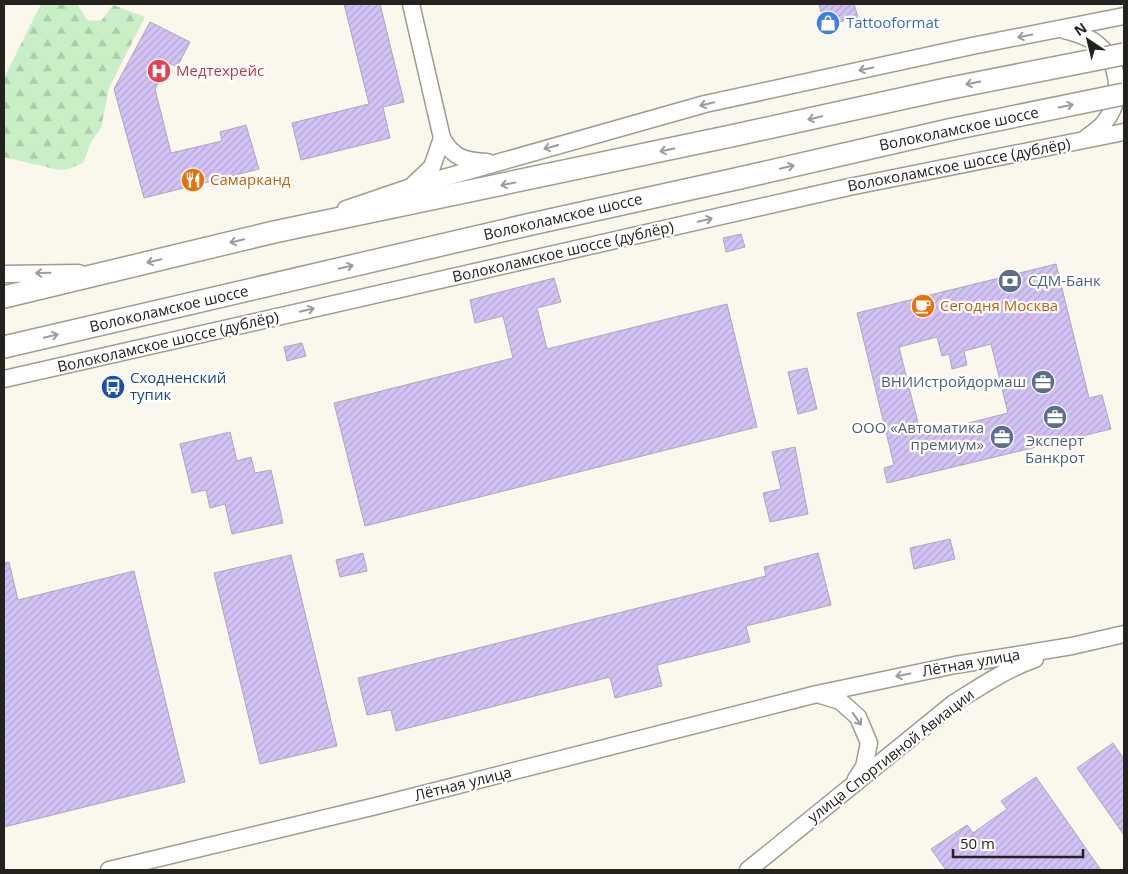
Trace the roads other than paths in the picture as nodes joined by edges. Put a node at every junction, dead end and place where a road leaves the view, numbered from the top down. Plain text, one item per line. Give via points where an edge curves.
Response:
1 (411, 4) edge
2 (1124, 16) edge
3 (1061, 29) junction
4 (1124, 54) edge
5 (1124, 94) edge
6 (1124, 132) edge
7 (442, 138) junction
8 (1083, 140) junction
9 (499, 162) junction
10 (408, 188) junction
11 (274, 232) junction
12 (109, 272) junction
13 (4, 274) edge
14 (4, 297) edge
15 (4, 347) edge
16 (4, 379) edge
17 (1124, 634) edge
18 (1072, 646) junction
19 (817, 694) junction
20 (852, 786) junction
21 (109, 870) edge
22 (748, 870) edge

1 - 7 street
2 - 3 street
3 - 8 street via 1083,35 1099,45 1111,61 1117,79 1116,99 1109,117
3 -> 9 street via 705,104
4 -> 11 main road, bridge via 946,88
15 -> 5 main road, Волоколамское шоссе, bridge via 527,225
6 - 8 street, Волоколамское шоссе (дублёр)
7 - 9 street via 447,147 462,159
7 - 10 street via 432,167
16 -> 8 street, Волоколамское шоссе (дублёр) via 849,187
9 - 10 street
10 - 11 street
11 -> 12 main road
12 -> 13 street
12 - 14 main road
17 - 18 street, Лётная улица
18 -> 19 street, Лётная улица via 955,665
18 - 20 street, улица Спортивной Авиации via 1022,663 968,694
19 -> 20 street via 840,701 858,717 869,742 864,767
19 - 21 street, Лётная улица via 367,809
20 - 22 street, улица Спортивной Авиации

